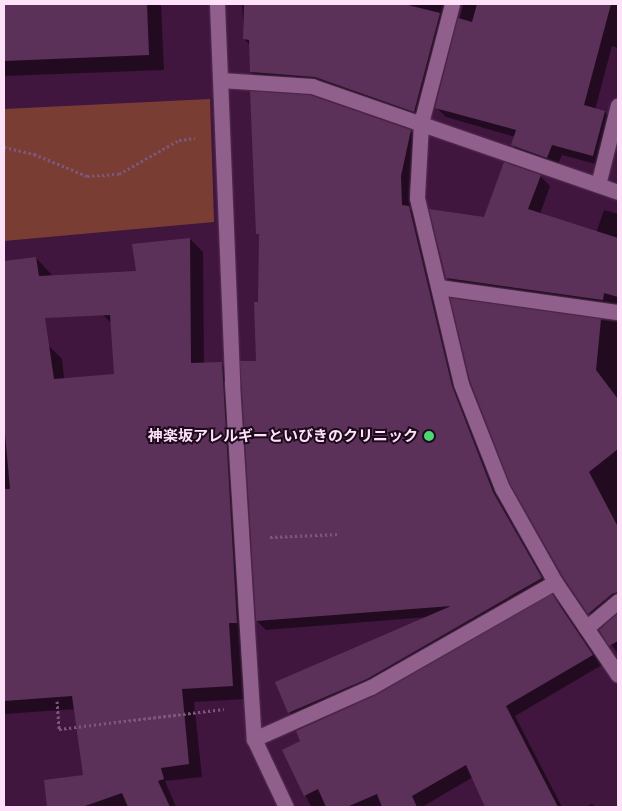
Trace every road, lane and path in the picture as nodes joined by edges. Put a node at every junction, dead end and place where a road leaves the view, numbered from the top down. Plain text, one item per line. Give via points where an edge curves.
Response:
1 (216, 4) edge
2 (452, 4) edge
3 (221, 80) junction
4 (618, 105) edge
5 (421, 123) junction
6 (223, 135) junction
7 (4, 148) edge
8 (598, 185) junction
9 (618, 192) edge
10 (439, 287) junction
11 (618, 312) edge
12 (339, 534) dead end
13 (242, 539) junction
14 (555, 582) junction
15 (618, 601) edge
16 (586, 628) junction
17 (618, 675) edge
18 (57, 701) dead end
19 (252, 705) junction
20 (254, 739) junction
21 (286, 807) edge

1 - 3 street
2 - 5 street
3 - 5 street via 312,86
3 - 6 street
4 - 8 street
5 - 8 street
5 - 10 street via 417,198
6 - 7 path via 179,140 119,174 103,176 87,176 34,154
6 - 13 street via 232,384
8 - 9 street
10 - 11 street
10 - 14 street via 461,384 502,488
12 - 13 path
13 - 19 street
14 - 16 street
14 - 20 street via 371,687
15 - 16 street
16 - 17 street
18 - 19 path via 59,729
19 - 20 street
20 - 21 street

